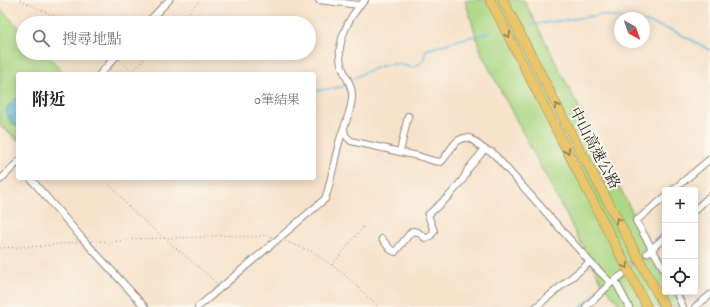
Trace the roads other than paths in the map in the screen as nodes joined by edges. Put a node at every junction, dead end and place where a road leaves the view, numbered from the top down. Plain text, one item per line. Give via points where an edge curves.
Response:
1 (169, 0) edge
2 (319, 0) edge
3 (365, 0) edge
4 (490, 0) edge
5 (504, 0) edge
6 (359, 5) junction
7 (154, 16) edge
8 (113, 60) edge
9 (102, 72) edge
10 (408, 116) dead end
11 (344, 129) junction
12 (484, 149) junction
13 (400, 152) junction
14 (710, 159) edge
15 (16, 165) edge
16 (0, 180) edge
17 (32, 180) edge
18 (677, 187) edge
19 (710, 196) edge
20 (662, 199) edge
21 (698, 207) edge
22 (382, 239) dead end
23 (662, 240) edge
24 (652, 249) junction
25 (647, 253) tunnel mouth
26 (590, 262) junction
27 (662, 266) edge
28 (622, 275) tunnel mouth
29 (613, 282) junction
30 (677, 295) edge
31 (710, 295) edge
32 (665, 306) edge
33 (145, 307) edge
34 (198, 307) edge
35 (536, 307) edge
36 (586, 307) edge
37 (629, 307) edge
38 (647, 307) edge
39 (683, 307) edge
40 (695, 307) edge

1 - 7 street
2 - 6 street
3 - 6 street
4 -> 38 highway, 中山高速公路
32 -> 5 highway, 中山高速公路 via 574,139
6 - 11 street via 340,46 342,66 352,93
8 - 9 street
10 - 13 street
11 - 13 street via 351,141
11 - 34 street via 325,199
12 - 13 street via 465,137 455,142 441,162
12 - 22 street via 450,195 428,215 434,231 432,236 425,238 412,231 395,252
12 - 26 street via 493,153
14 - 18 street
15 - 16 street
17 - 33 street
19 - 21 street
20 - 24 street via 636,221
23 - 24 street
24 - 25 street
24 - 27 street
26 - 29 street
26 - 35 street
28 - 29 street
29 - 36 street
29 - 37 street
30 - 39 street
31 - 40 street

